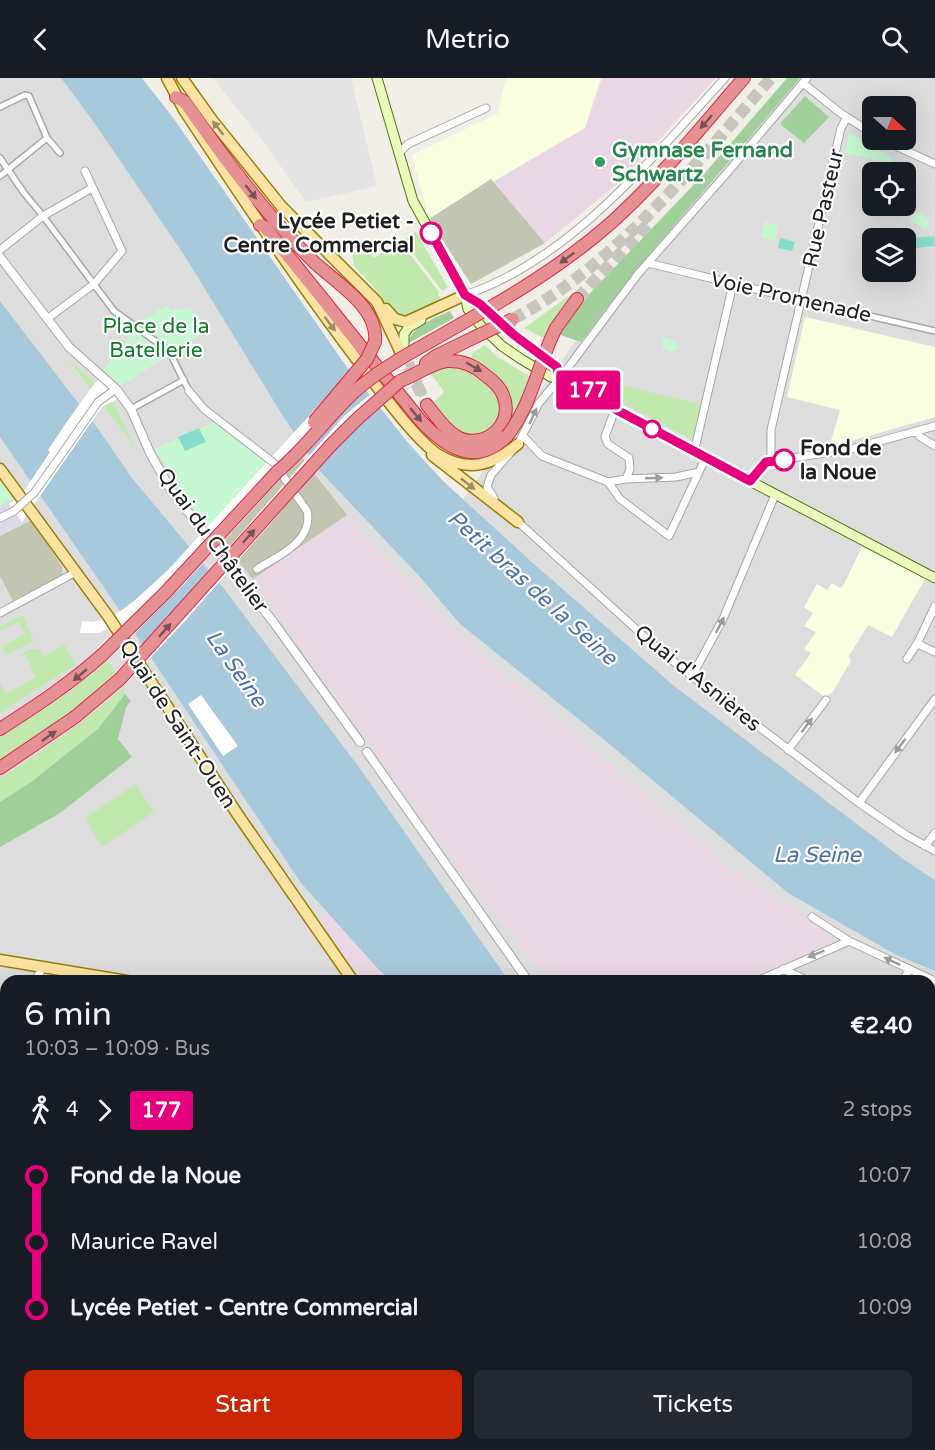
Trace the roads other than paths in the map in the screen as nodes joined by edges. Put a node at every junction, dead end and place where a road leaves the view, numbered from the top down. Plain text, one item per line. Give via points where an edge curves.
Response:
1 (166, 78) edge
2 (182, 78) edge
3 (377, 78) edge
4 (383, 78) edge
5 (725, 78) edge
6 (744, 78) edge
7 (805, 80) edge
8 (176, 97) junction
9 (0, 106) edge
10 (486, 108) dead end
11 (848, 117) junction
12 (862, 127) edge
13 (47, 138) junction
14 (905, 150) edge
15 (400, 152) junction
16 (60, 153) dead end
17 (0, 158) edge
18 (935, 164) edge
19 (9, 170) junction
20 (85, 171) dead end
21 (0, 176) edge
22 (92, 188) junction
23 (44, 216) junction
24 (260, 225) junction
25 (0, 250) edge
26 (0, 257) edge
27 (648, 263) junction
28 (355, 280) junction
29 (94, 284) junction
30 (733, 284) junction
31 (465, 295) junction
32 (577, 299) tunnel mouth
33 (801, 300) junction
34 (47, 319) junction
35 (513, 319) tunnel mouth
36 (935, 331) edge
37 (407, 350) junction
38 (558, 375) junction
39 (184, 380) junction
40 (400, 381) junction
41 (189, 391) joint
42 (112, 392) junction
43 (428, 405) dead end
44 (131, 409) junction
45 (615, 409) junction
46 (399, 413) junction
47 (935, 426) edge
48 (917, 432) junction
49 (516, 439) junction
50 (935, 446) edge
51 (692, 450) junction
52 (706, 458) junction
53 (771, 461) junction
54 (0, 469) edge
55 (277, 472) junction
56 (699, 472) junction
57 (626, 479) junction
58 (750, 481) junction
59 (608, 482) junction
60 (775, 495) junction
61 (0, 518) edge
62 (518, 522) junction
63 (257, 569) dead end
64 (76, 572) junction
65 (935, 578) edge
66 (935, 606) edge
67 (0, 613) edge
68 (918, 642) junction
69 (935, 652) edge
70 (907, 658) dead end
71 (692, 676) junction
72 (935, 699) edge
73 (826, 700) dead end
74 (0, 729) edge
75 (360, 742) dead end
76 (789, 750) junction
77 (367, 752) dead end
78 (0, 768) edge
79 (859, 803) junction
80 (935, 833) edge
81 (925, 846) junction
82 (935, 851) edge
83 (812, 917) dead end
84 (849, 941) junction
85 (0, 962) edge
86 (783, 969) junction
87 (909, 970) junction
88 (46, 972) junction
89 (42, 975) edge
90 (54, 975) edge
91 (63, 975) edge
92 (87, 975) edge
93 (348, 975) edge
94 (524, 975) edge
95 (770, 975) edge
96 (796, 975) edge
97 (906, 975) edge
98 (921, 975) edge

1 - 8 main road
28 -> 2 main road via 272,196
3 - 15 main road
4 - 15 main road
5 - 31 street via 615,198 535,260
6 -> 37 highway, bridge via 614,220 553,269 461,324
7 - 11 street
7 - 27 street
8 - 24 main road
8 -> 55 highway, bridge via 186,102 271,216 365,310 373,323 375,342 368,359 288,453
9 - 13 street via 29,96
10 - 15 street via 408,144
11 - 12 street
11 - 33 street, Rue Pasteur via 842,128
13 - 16 street
13 - 19 street
14 - 18 street
15 - 31 main road via 414,201
17 - 19 street
19 - 21 street
19 - 23 street
20 - 22 street
22 - 23 street
22 - 29 street via 122,251
23 - 25 street
23 - 29 street
24 -> 46 main road via 307,294
24 -> 49 highway via 436,437 458,449 474,452
26 - 34 street, Quai du Châtelier
27 - 30 street, Voie Promenade
27 - 38 street via 567,369
28 - 31 main road via 401,322
28 - 37 main road via 371,295
29 - 34 street
29 - 39 street via 120,316 169,351
30 - 33 street, Voie Promenade
30 - 51 street
31 - 37 main road via 410,327 402,337
31 - 38 main road via 557,367
31 - 38 main road via 471,314 502,346 551,376
32 - 49 highway, bridge via 546,350
33 - 36 street, Voie Promenade
33 - 53 street, Rue Pasteur via 771,430
34 - 42 street, Quai du Châtelier
35 - 40 highway, bridge via 436,356
37 - 55 highway, bridge via 358,389
38 - 45 main road via 568,375
49 -> 38 street
39 - 41 street
39 - 44 street
40 -> 43 highway via 438,363 465,362 500,389 506,413 494,434 471,441 448,431
78 -> 40 highway, bridge via 63,726 120,679 332,444
41 - 63 street via 204,409 277,466 307,511 308,520 297,544
42 - 44 street, Quai du Châtelier
42 - 61 street, bridge via 98,402 34,493
44 - 75 street, Quai du Châtelier via 171,490
45 - 51 main road
45 - 57 street via 605,438 629,458
46 - 49 main road via 434,451 459,463 488,463 502,457
46 -> 62 main road via 436,459
47 - 48 street
48 - 50 street
48 - 53 street via 851,449
49 - 59 street via 544,457
49 - 62 street, Quai d'Asnières via 488,479 487,488
51 - 52 main road
52 - 56 street
52 - 58 main road
53 - 58 street
54 - 64 main road, Quai de Saint-Ouen
55 -> 74 highway, bridge via 102,655 56,693
57 -> 56 street
56 - 59 street via 669,536 620,499
57 - 59 street
58 - 60 main road
60 - 65 main road
71 -> 60 street via 723,619
62 - 71 street, Quai d'Asnières
64 - 67 street
64 - 93 main road, Quai de Saint-Ouen
66 - 68 street
68 - 69 street
68 - 70 street
71 - 76 street, Quai d'Asnières
72 -> 79 street
76 -> 73 street
76 - 79 street, Quai d'Asnières
77 - 94 street
79 - 81 street, Quai d'Asnières
80 - 81 street
81 - 82 street, Quai d'Asnières
83 - 84 street
84 -> 86 street
87 -> 84 street
85 - 88 main road
85 - 92 main road
86 - 95 street
86 - 96 street
87 - 97 street
87 - 98 street
88 - 89 street
88 - 90 main road
88 - 91 main road

